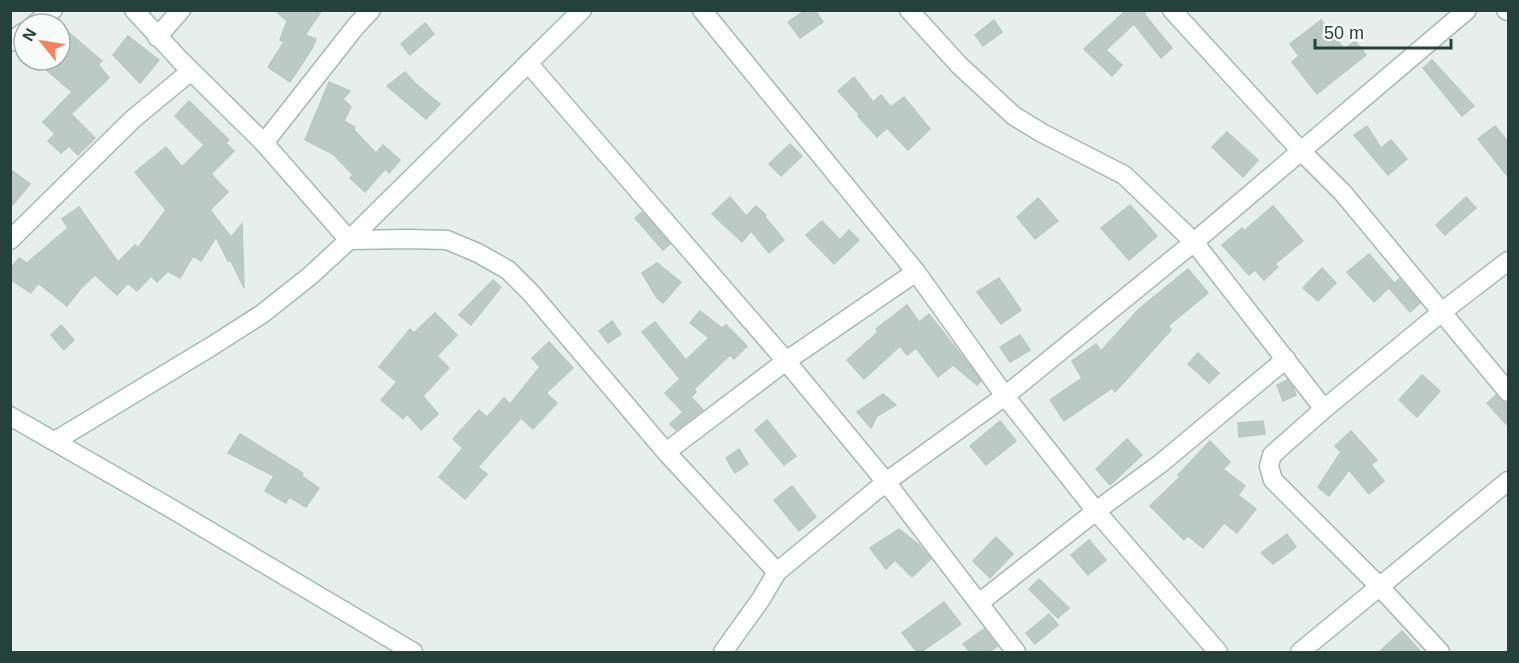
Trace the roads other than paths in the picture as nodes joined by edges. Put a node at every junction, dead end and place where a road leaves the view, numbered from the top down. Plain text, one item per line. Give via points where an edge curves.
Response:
1 (134, 10) edge
2 (181, 10) edge
3 (371, 10) edge
4 (582, 10) edge
5 (702, 10) edge
6 (909, 10) edge
7 (1172, 10) edge
8 (1467, 10) edge
9 (158, 37) junction
10 (528, 63) junction
11 (191, 71) junction
12 (264, 142) junction
13 (1301, 151) junction
14 (10, 240) edge
15 (349, 240) junction
16 (1194, 242) junction
17 (1509, 261) edge
18 (916, 272) junction
19 (1443, 311) junction
20 (1286, 359) junction
21 (786, 361) junction
22 (1509, 392) edge
23 (1005, 396) junction
24 (1324, 409) junction
25 (10, 416) edge
26 (55, 441) junction
27 (666, 452) junction
28 (1509, 481) edge
29 (886, 482) junction
30 (1096, 511) junction
31 (777, 572) junction
32 (1379, 586) junction
33 (979, 603) junction
34 (413, 652) edge
35 (723, 652) edge
36 (1016, 652) edge
37 (1218, 652) edge
38 (1300, 652) edge
39 (1440, 652) edge

1 - 9 street
2 - 9 street
3 - 12 street
4 - 10 street
5 - 18 street
6 - 16 street via 1014,117 1124,175
7 - 13 street
8 - 13 street
9 - 11 street
10 - 15 street
10 - 21 street
11 - 12 street
11 - 14 street via 133,119
12 - 15 street
13 - 16 street
13 - 19 street via 1343,193
15 - 26 street via 262,314
15 - 27 street via 447,240 508,270
16 - 20 street
16 - 23 street
17 - 19 street
18 - 21 street
18 - 23 street
19 - 22 street
19 - 24 street
20 - 24 street
20 - 30 street via 1161,464
21 - 27 street
21 - 29 street
23 - 29 street
23 - 30 street
24 - 32 street via 1272,455 1269,466 1273,480
25 - 26 street
26 - 34 street
27 - 31 street
28 - 32 street
29 - 31 street
29 - 33 street
30 - 33 street
30 - 37 street
31 - 35 street
32 - 38 street
32 - 39 street
33 - 36 street

